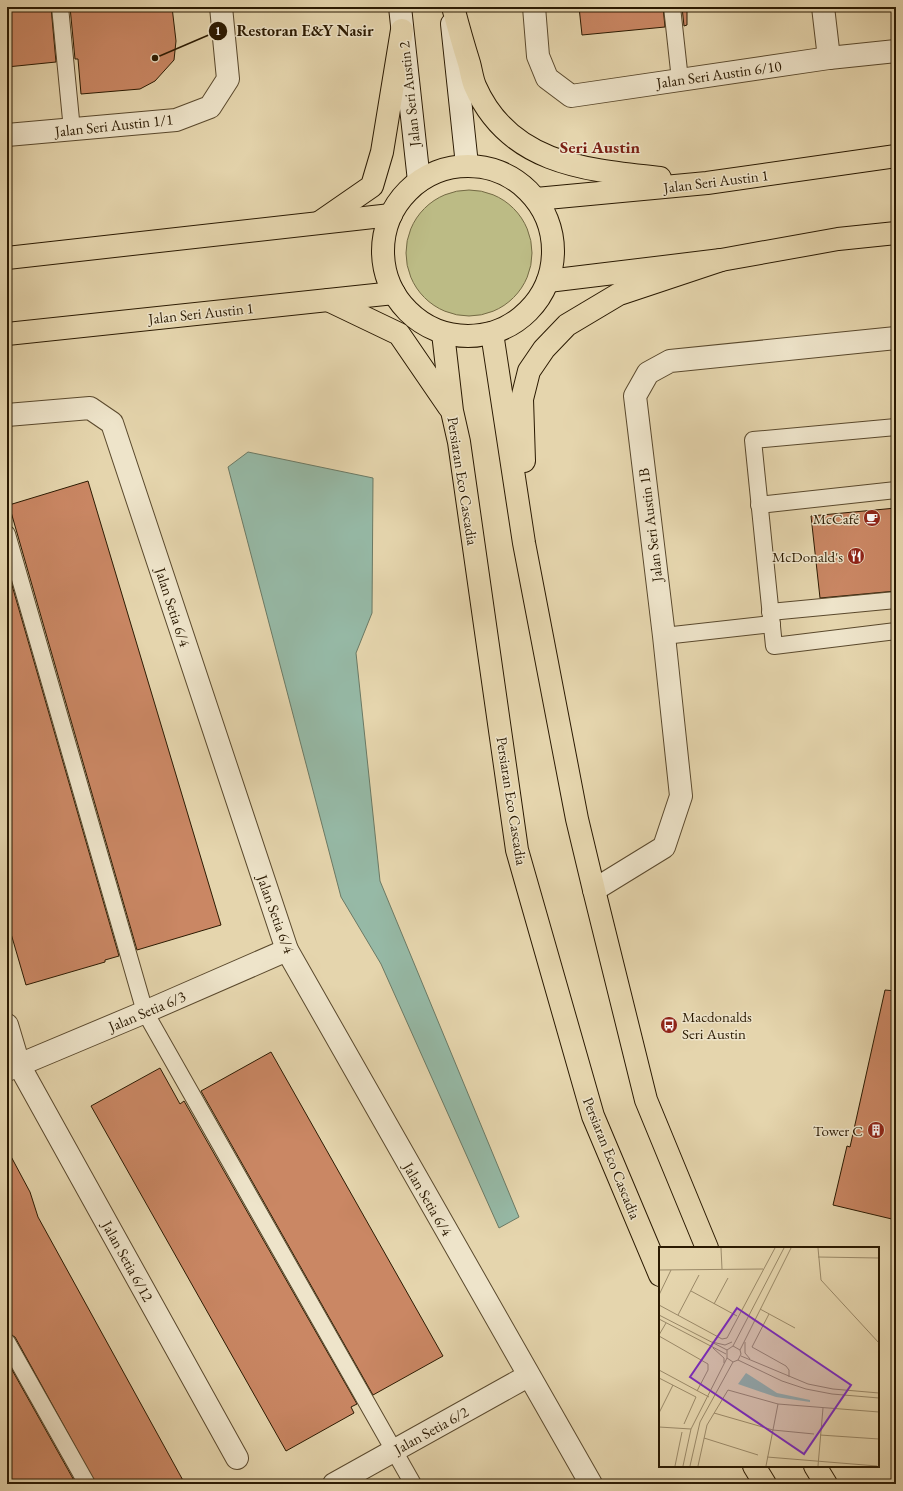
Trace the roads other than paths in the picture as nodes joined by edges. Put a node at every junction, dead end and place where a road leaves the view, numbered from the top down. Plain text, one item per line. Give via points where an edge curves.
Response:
1 (60, 7) edge
2 (222, 7) edge
3 (400, 7) edge
4 (451, 7) edge
5 (534, 7) edge
6 (672, 7) edge
7 (823, 7) edge
8 (402, 30) junction
9 (896, 51) edge
10 (829, 58) junction
11 (680, 80) junction
12 (72, 130) junction
13 (7, 135) edge
14 (896, 156) edge
15 (467, 165) junction
16 (419, 181) junction
17 (707, 184) junction
18 (536, 199) junction
19 (390, 215) junction
20 (317, 223) junction
21 (896, 233) edge
22 (7, 258) edge
23 (721, 260) junction
24 (548, 281) junction
25 (394, 293) junction
26 (328, 300) junction
27 (443, 333) junction
28 (492, 333) junction
29 (7, 334) edge
30 (896, 338) edge
31 (452, 412) junction
32 (7, 415) edge
33 (896, 427) edge
34 (896, 490) edge
35 (759, 505) junction
36 (7, 534) edge
37 (524, 543) junction
38 (896, 600) edge
39 (771, 618) junction
40 (896, 631) edge
41 (664, 636) junction
42 (594, 890) junction
43 (287, 950) junction
44 (146, 1012) junction
45 (7, 1025) edge
46 (13, 1067) edge
47 (707, 1247) edge
48 (659, 1273) edge
49 (7, 1342) edge
50 (528, 1376) junction
51 (394, 1450) junction
52 (237, 1458) dead end
53 (755, 1467) edge
54 (817, 1467) edge
55 (86, 1484) edge
56 (334, 1484) edge
57 (413, 1484) edge
58 (590, 1484) edge
59 (764, 1484) edge
60 (826, 1484) edge

1 - 12 lane
2 - 12 street, Jalan Seri Austin 1/1 via 228,79 210,106 176,120
3 - 8 street, Jalan Seri Austin 2
4 - 15 street
4 - 17 main road via 475,86 495,119 521,143 558,162 584,168
5 - 11 street, Jalan Seri Austin 6/10 via 538,56 547,78 571,96
6 - 11 lane
7 - 10 street
8 - 16 street, Jalan Seri Austin 2
8 - 20 main road via 382,152 372,186
9 - 10 street, Jalan Seri Austin 6/10
10 - 11 street, Jalan Seri Austin 6/10
12 - 13 street, Jalan Seri Austin 1/1
14 - 17 main road, Jalan Seri Austin 1
15 - 16 main road via 442,169
15 - 18 main road via 493,169 517,181
16 - 19 main road via 402,196
17 - 18 main road, Jalan Seri Austin 1
18 - 24 main road via 549,225 553,253
19 - 20 main road
19 - 25 main road via 384,235 383,255 386,275
20 - 22 main road
21 - 23 main road via 838,239
23 - 24 main road
23 - 37 main road via 619,294 567,325 544,349 529,371 522,399
24 - 28 main road via 531,309 516,322
25 - 26 main road, Jalan Seri Austin 1
25 - 27 main road via 407,310 424,324
26 - 29 main road, Jalan Seri Austin 1
26 - 31 main road via 399,334
27 - 28 main road via 467,337
27 - 31 main road, Persiaran Eco Cascadia
28 - 37 main road
30 - 41 street, Jalan Seri Austin 1B via 670,361 648,372 635,396
31 - 48 main road, Persiaran Eco Cascadia via 459,442 517,850 593,1116
32 - 43 street, Jalan Setia 6/4 via 90,408 112,423
33 - 35 lane via 753,440
34 - 35 lane
35 - 39 lane
36 - 44 lane
37 - 42 main road
38 - 39 lane
39 - 40 lane via 774,646
39 - 41 lane
41 - 42 street, Jalan Seri Austin 1B via 681,796 664,848
42 - 47 main road via 646,1100
43 - 44 street, Jalan Setia 6/3
43 - 50 street, Jalan Setia 6/4
44 - 46 street, Jalan Setia 6/3
44 - 51 lane
45 - 46 street, Jalan Setia 6/12
46 - 52 street, Jalan Setia 6/12
49 - 55 lane
50 - 51 street, Jalan Setia 6/2
50 - 58 street, Jalan Setia 6/4
51 - 56 street, Jalan Setia 6/2
51 - 57 lane
53 - 59 main road
54 - 60 main road

